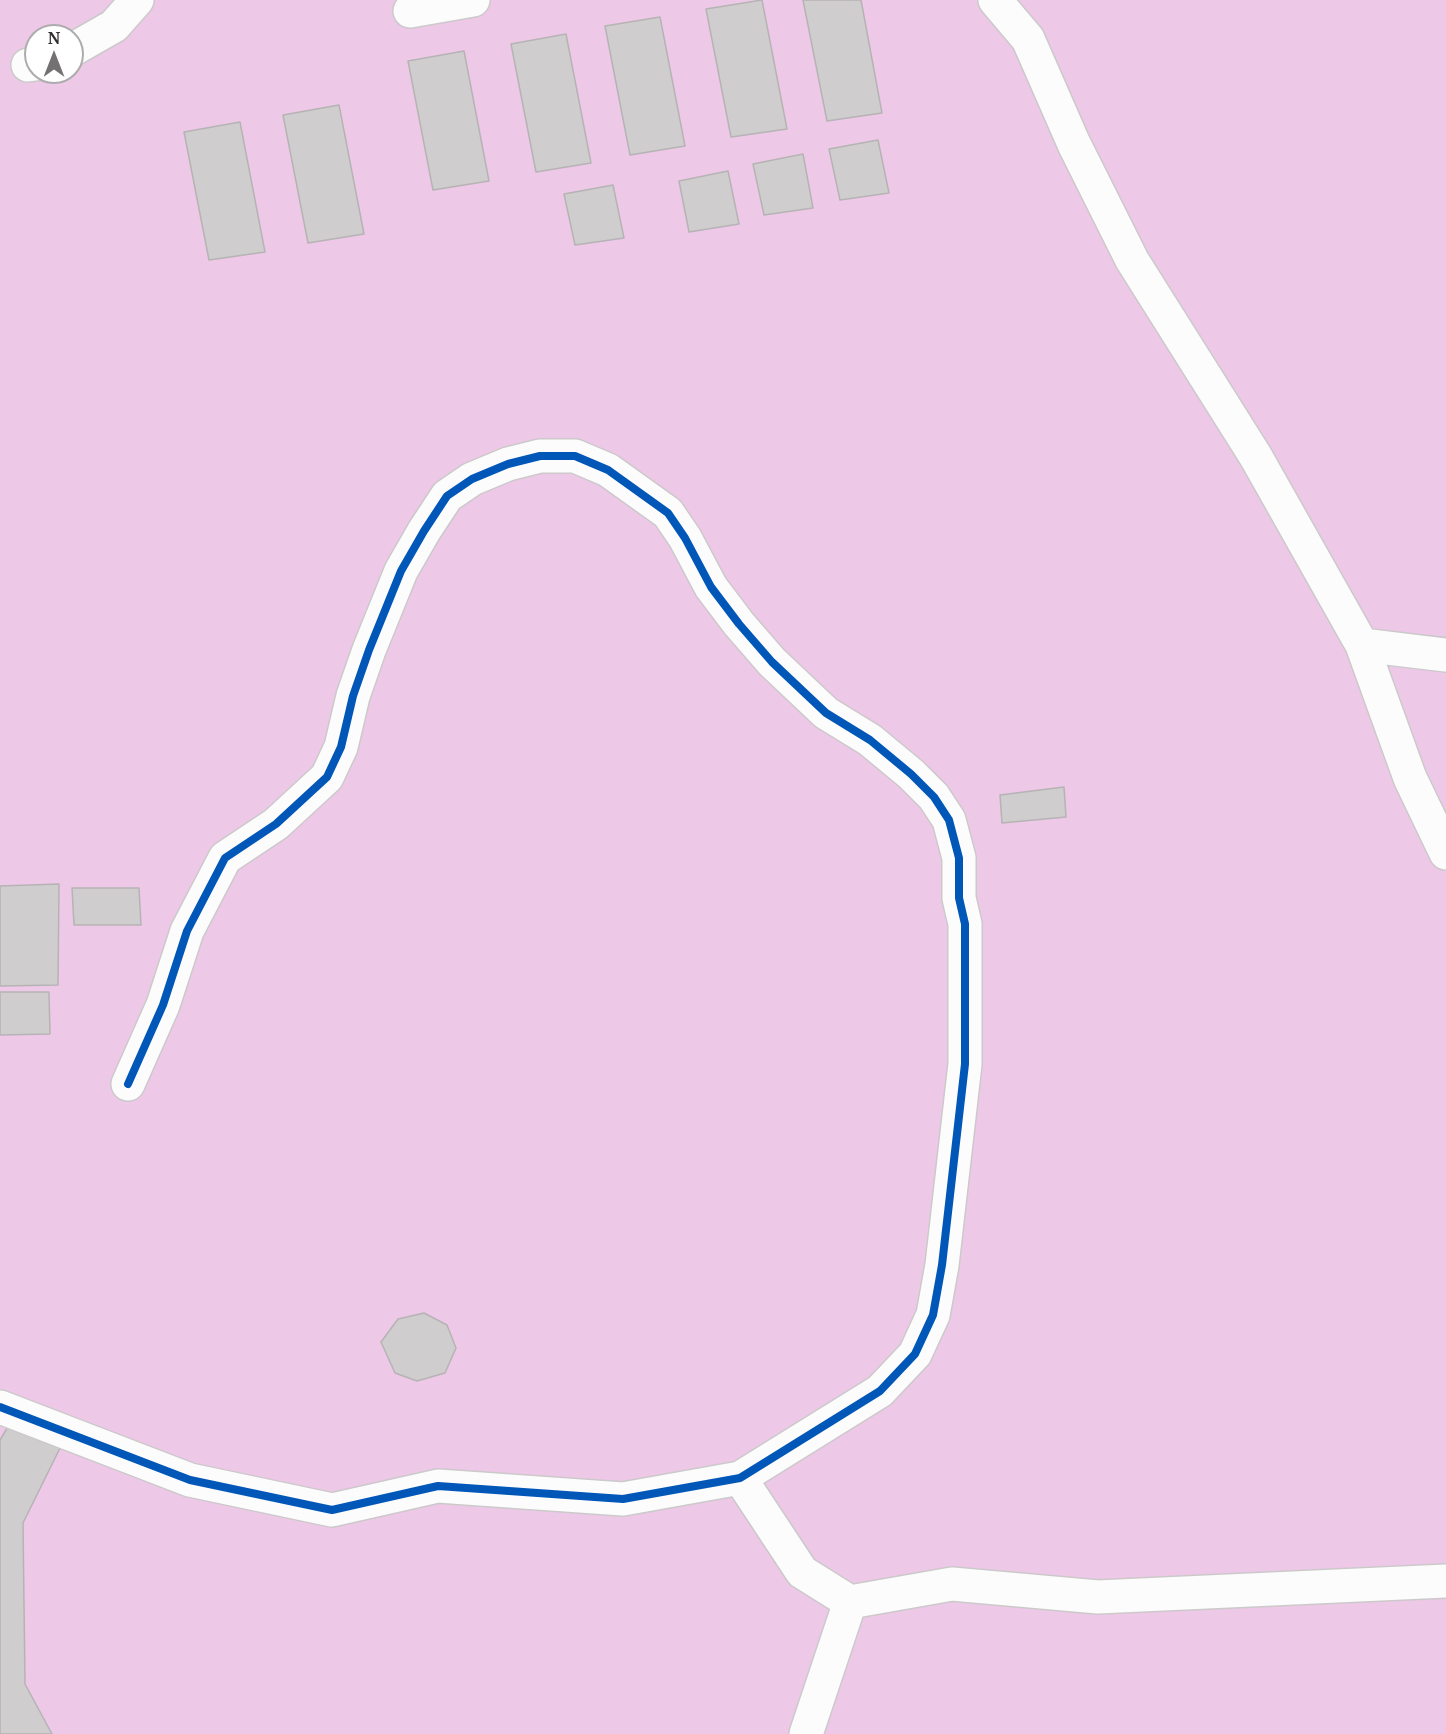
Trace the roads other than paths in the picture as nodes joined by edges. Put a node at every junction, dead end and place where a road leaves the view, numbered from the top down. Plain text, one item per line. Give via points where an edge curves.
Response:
1 (137, 0) edge
2 (473, 0) edge
3 (995, 0) edge
4 (410, 11) dead end
5 (84, 43) edge
6 (1362, 645) junction
7 (1446, 655) edge
8 (1446, 853) edge
9 (128, 1084) dead end
10 (0, 1407) edge
11 (741, 1478) junction
12 (1446, 1581) edge
13 (850, 1602) junction
14 (806, 1734) edge

1 - 5 street via 114,27
2 - 4 street
3 - 6 street via 1028,39 1074,144 1132,260 1256,457
6 - 7 street
6 - 8 street via 1410,778
9 - 11 street via 163,1005 187,931 225,858 276,824 327,777 341,747 353,696 401,571 447,496 472,479 540,456 575,456 631,484 668,513 711,587 772,662 826,714 870,740 934,797 949,820 959,858 959,898 965,924 965,1064 933,1315 915,1354 880,1391
10 - 11 street via 190,1480 332,1510 438,1486 623,1499
11 - 13 street via 802,1572
12 - 13 street via 1098,1597 952,1584
13 - 14 street

